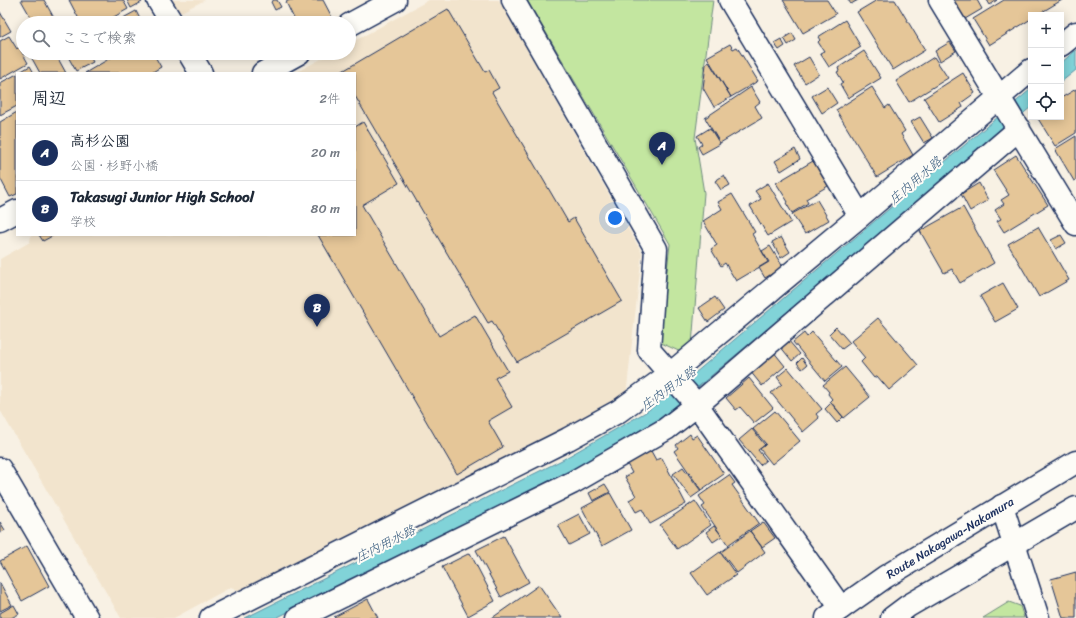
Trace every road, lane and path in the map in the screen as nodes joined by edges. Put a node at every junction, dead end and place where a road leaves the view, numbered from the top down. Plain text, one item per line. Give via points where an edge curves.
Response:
1 (158, 0) edge
2 (395, 0) edge
3 (513, 0) edge
4 (730, 0) edge
5 (940, 0) edge
6 (168, 16) edge
7 (356, 21) edge
8 (1076, 33) edge
9 (1064, 43) edge
10 (193, 60) edge
11 (286, 60) edge
12 (200, 72) edge
13 (265, 72) edge
14 (1028, 76) edge
15 (1009, 114) junction
16 (16, 212) edge
17 (1073, 213) edge
18 (860, 216) junction
19 (0, 220) edge
20 (684, 390) junction
21 (1076, 462) edge
22 (0, 469) edge
23 (1002, 506) junction
24 (1076, 508) edge
25 (1016, 544) junction
26 (834, 613) edge
27 (219, 616) edge
28 (87, 618) edge
29 (298, 618) edge
30 (892, 618) edge
31 (1038, 618) edge

1 - 6 street
2 - 7 street
3 - 20 street via 656,249 649,350
4 - 18 street
5 - 15 street
8 - 9 street
10 - 12 street
11 - 13 street
14 - 15 street
15 - 17 street
15 - 18 street
15 - 20 street
16 - 19 street
18 - 20 street
20 - 26 street
20 - 27 street via 619,411
20 - 29 street via 666,429 572,483
21 - 23 street, Route Nakagawa-Nakamura
22 - 28 street
23 - 25 street
23 - 26 street, Route Nakagawa-Nakamura via 884,577
24 - 25 street
25 - 30 street via 908,606
25 - 31 street

